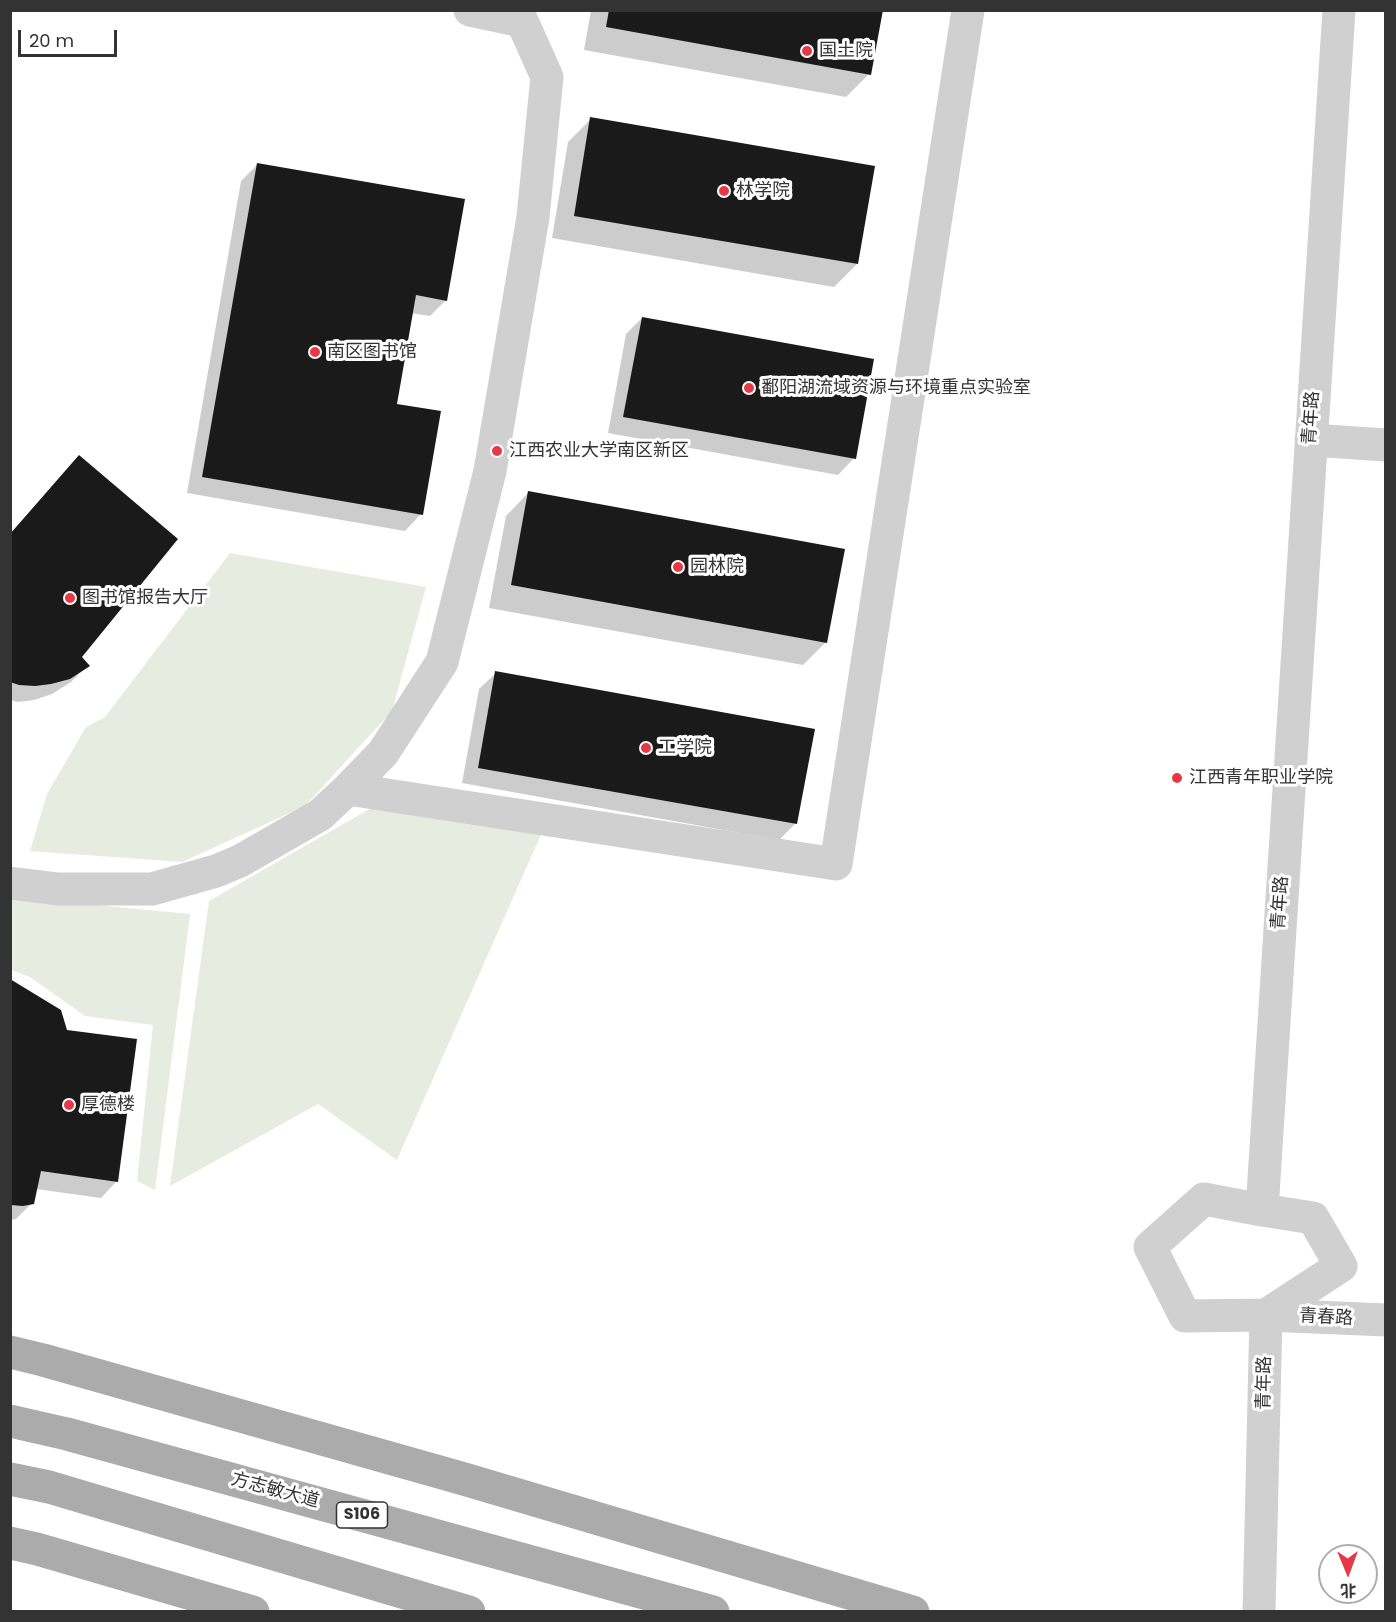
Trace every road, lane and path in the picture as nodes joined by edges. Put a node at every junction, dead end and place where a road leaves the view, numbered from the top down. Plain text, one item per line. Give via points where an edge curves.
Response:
1 (470, 10) edge
2 (968, 10) edge
3 (1338, 10) edge
4 (525, 16) edge
5 (1311, 440) junction
6 (1386, 445) edge
7 (348, 789) junction
8 (10, 883) edge
9 (1262, 1210) junction
10 (1266, 1315) junction
11 (1386, 1320) edge
12 (10, 1352) edge
13 (10, 1421) edge
14 (10, 1479) edge
15 (10, 1543) edge
16 (253, 1611) edge
17 (469, 1611) edge
18 (713, 1611) edge
19 (913, 1611) edge
20 (1259, 1611) edge

1 - 4 street
2 - 7 street via 836,864
3 - 5 street, 青年路
4 - 7 street via 546,76 533,217 490,471 442,662 383,753
5 - 6 street
5 - 9 street, 青年路
7 - 8 street via 320,815 269,845 216,871 177,883 152,889 91,890
9 - 10 street via 1313,1218 1341,1266
9 - 10 street via 1204,1198 1150,1248 1185,1316
10 - 11 street, 青春路
10 - 20 street, 青年路
12 - 19 main road
13 - 18 main road, 方志敏大道 / S106
14 - 17 main road via 49,1487
15 - 16 main road

